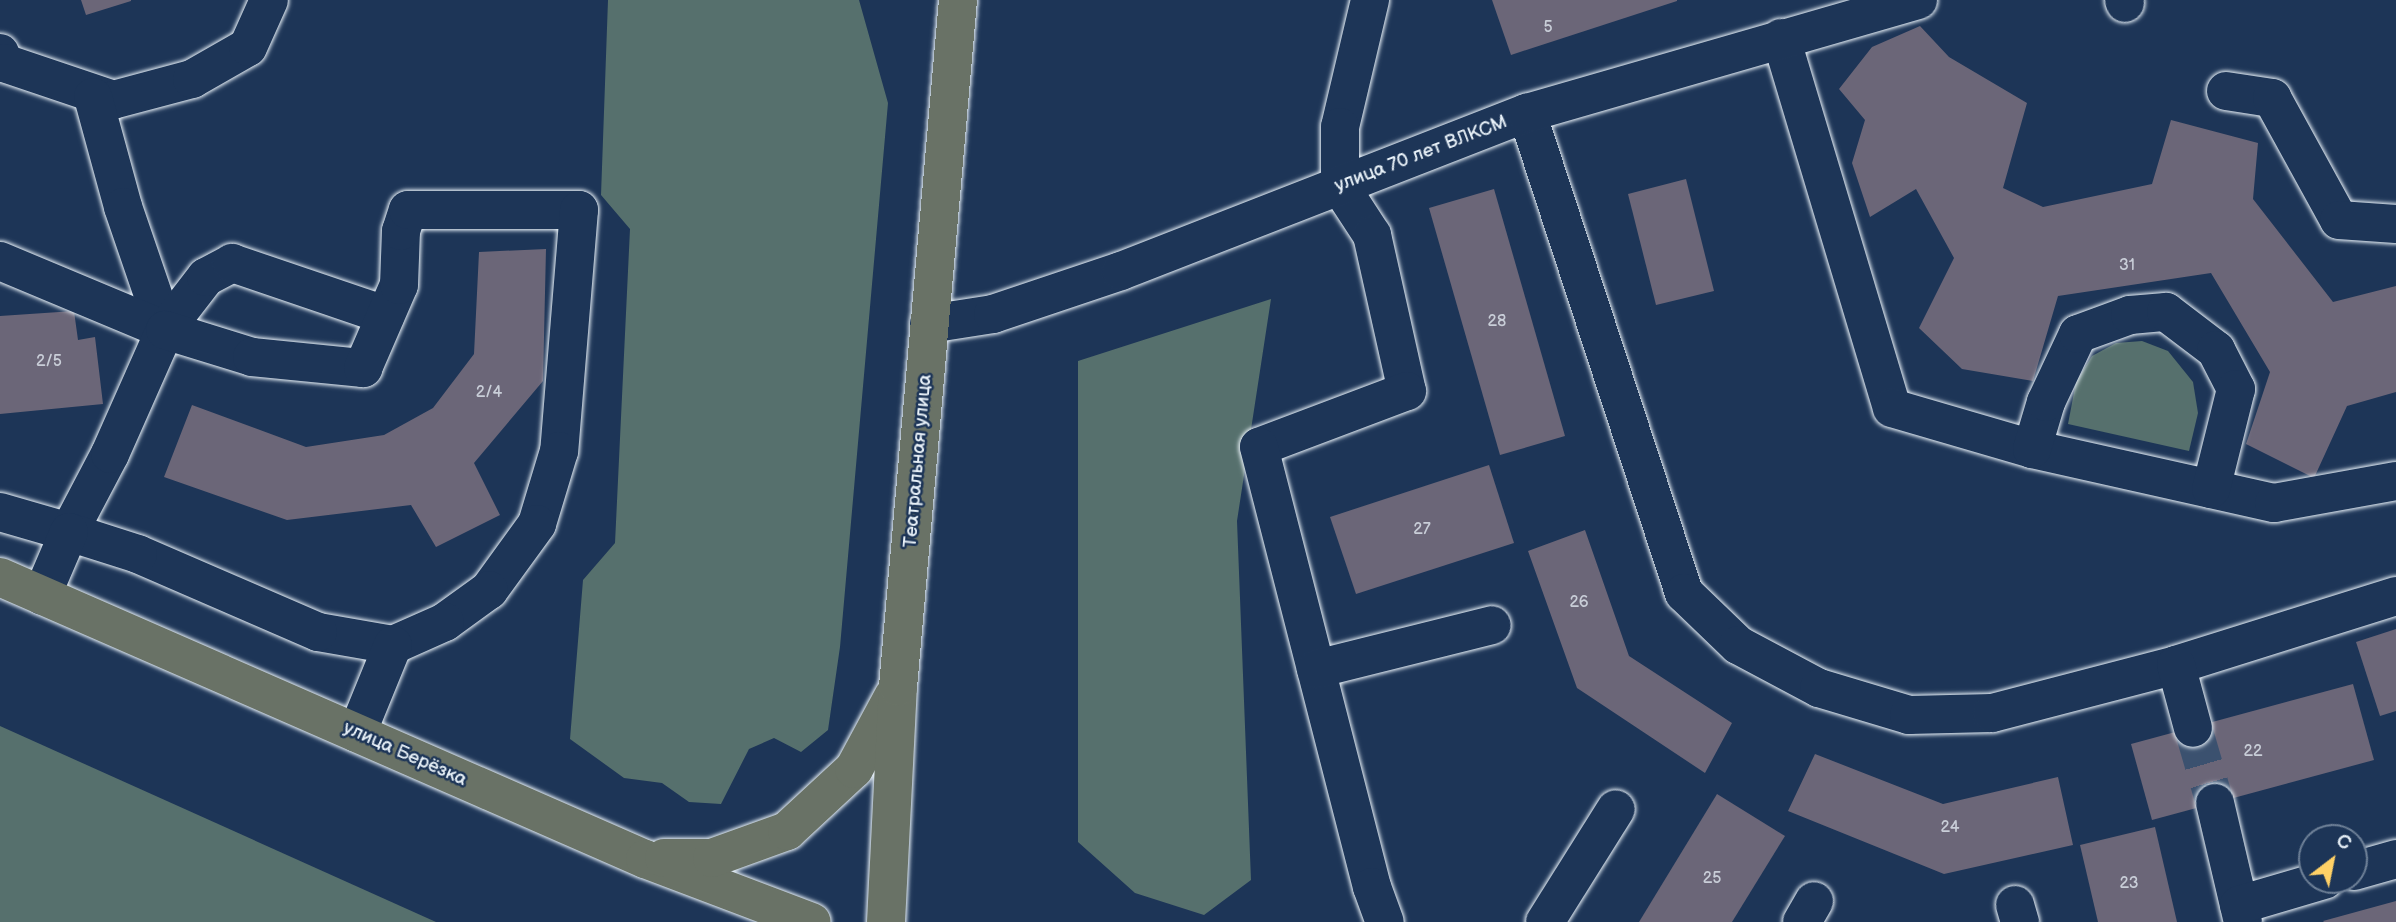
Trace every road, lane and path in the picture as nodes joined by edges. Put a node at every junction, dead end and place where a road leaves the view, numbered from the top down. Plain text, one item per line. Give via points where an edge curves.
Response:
1 (269, 0) edge
2 (958, 0) edge
3 (1370, 0) edge
4 (1919, 0) edge
5 (1867, 6) edge
6 (1782, 38) junction
7 (0, 54) edge
8 (2226, 91) dead end
9 (93, 97) junction
10 (1527, 113) junction
11 (1340, 186) junction
12 (2396, 224) edge
13 (0, 261) edge
14 (385, 315) junction
15 (929, 324) junction
16 (165, 330) junction
17 (2032, 449) junction
18 (2396, 481) edge
19 (2211, 489) junction
20 (0, 512) edge
21 (69, 532) junction
22 (0, 577) edge
23 (42, 595) junction
24 (2396, 596) edge
25 (1492, 625) dead end
26 (393, 645) junction
27 (2176, 665) junction
28 (1316, 669) junction
29 (898, 687) junction
30 (2193, 728) tunnel mouth
31 (357, 733) junction
32 (2215, 803) tunnel mouth
33 (1616, 809) dead end
34 (645, 859) junction
35 (2396, 859) edge
36 (2368, 867) edge
37 (2298, 890) edge
38 (2241, 914) edge
39 (812, 922) edge
40 (886, 922) edge
41 (1385, 922) edge
42 (1545, 922) edge

1 - 9 street via 248,47 191,79 113,100
2 - 15 main road, Театральная улица
3 - 11 street via 1340,127
4 - 5 street, улица 70 лет ВЛКСМ
5 - 6 street, улица 70 лет ВЛКСМ
6 - 10 street, улица 70 лет ВЛКСМ
6 - 17 street via 1892,408
7 - 9 street via 4,63
8 - 12 street via 2272,98 2339,220
9 - 16 street via 123,207
10 - 11 street, улица 70 лет ВЛКСМ
10 - 27 street via 1684,593 1738,645 1819,688 1909,715 1992,713
11 - 15 street, улица 70 лет ВЛКСМ via 1121,271 993,314
11 - 28 street via 1372,235 1407,391 1259,447
13 - 16 street
14 - 16 street via 232,263 206,277
14 - 16 street via 363,368 253,357
14 - 26 street via 398,285 401,231 408,211 424,207 579,209 559,451 537,524 489,590 445,622
15 - 29 main road, Театральная улица
16 - 21 street via 110,454
17 - 19 street
17 - 19 street via 2046,402 2078,334 2130,315 2166,312 2216,351 2236,389
18 - 19 street via 2274,503
20 - 21 street
21 - 23 street
21 - 26 street via 138,554 318,632
22 - 23 main road, улица Берёзка
23 - 31 main road, улица Берёзка
24 - 27 street
25 - 28 street
26 - 31 street
27 - 30 street
28 - 41 street
29 - 34 main road via 854,769 787,831 712,858
29 - 40 main road, Театральная улица
31 - 34 main road, улица Берёзка
32 - 38 street
33 - 42 street
34 - 39 main road, улица Берёзка
35 - 36 street
37 - 38 street

